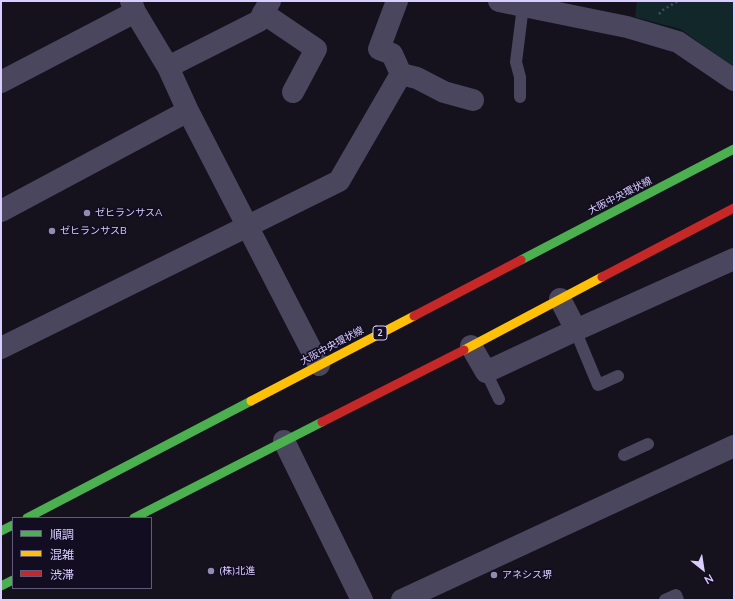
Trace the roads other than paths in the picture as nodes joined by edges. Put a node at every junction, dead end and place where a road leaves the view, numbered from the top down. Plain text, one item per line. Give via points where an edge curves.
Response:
1 (397, 1) edge
2 (499, 1) edge
3 (523, 6) junction
4 (133, 7) edge
5 (266, 7) edge
6 (168, 67) junction
7 (401, 74) junction
8 (734, 80) edge
9 (1, 82) edge
10 (293, 92) dead end
11 (520, 97) dead end
12 (473, 100) dead end
13 (188, 111) junction
14 (734, 149) edge
15 (734, 208) edge
16 (1, 211) edge
17 (247, 225) junction
18 (734, 259) edge
19 (560, 299) junction
20 (576, 330) junction
21 (472, 346) junction
22 (1, 348) edge
23 (319, 365) junction
24 (486, 372) junction
25 (618, 376) dead end
26 (499, 400) dead end
27 (284, 441) junction
28 (648, 444) dead end
29 (734, 446) edge
30 (624, 455) dead end
31 (29, 517) edge
32 (136, 517) edge
33 (12, 526) edge
34 (1, 532) edge
35 (12, 580) edge
36 (1, 586) edge
37 (362, 600) edge
38 (402, 600) edge
39 (665, 600) edge
40 (678, 600) edge

1 - 7 street via 379,49 392,54
2 - 3 street
3 - 8 street via 627,27 678,42
3 - 11 lane via 516,62 520,77
4 - 6 street
4 - 9 street
5 - 6 street via 258,21
5 - 10 street via 316,49
6 - 13 street
7 - 12 street via 417,78 444,92
7 - 17 street via 339,181
13 - 16 street
13 - 17 street
14 - 23 main road, 大阪中央環状線 / 2
15 - 19 main road
17 - 22 street
17 - 23 street
18 - 20 street
19 - 20 street
19 - 21 main road
20 - 24 street
20 - 25 lane via 598,385
21 - 24 street
21 - 27 main road
23 - 31 main road, 大阪中央環状線 / 2
24 - 26 lane
27 - 32 main road
27 - 37 street
28 - 30 lane
29 - 38 street
33 - 34 main road
35 - 36 main road
39 - 40 lane via 676,595

